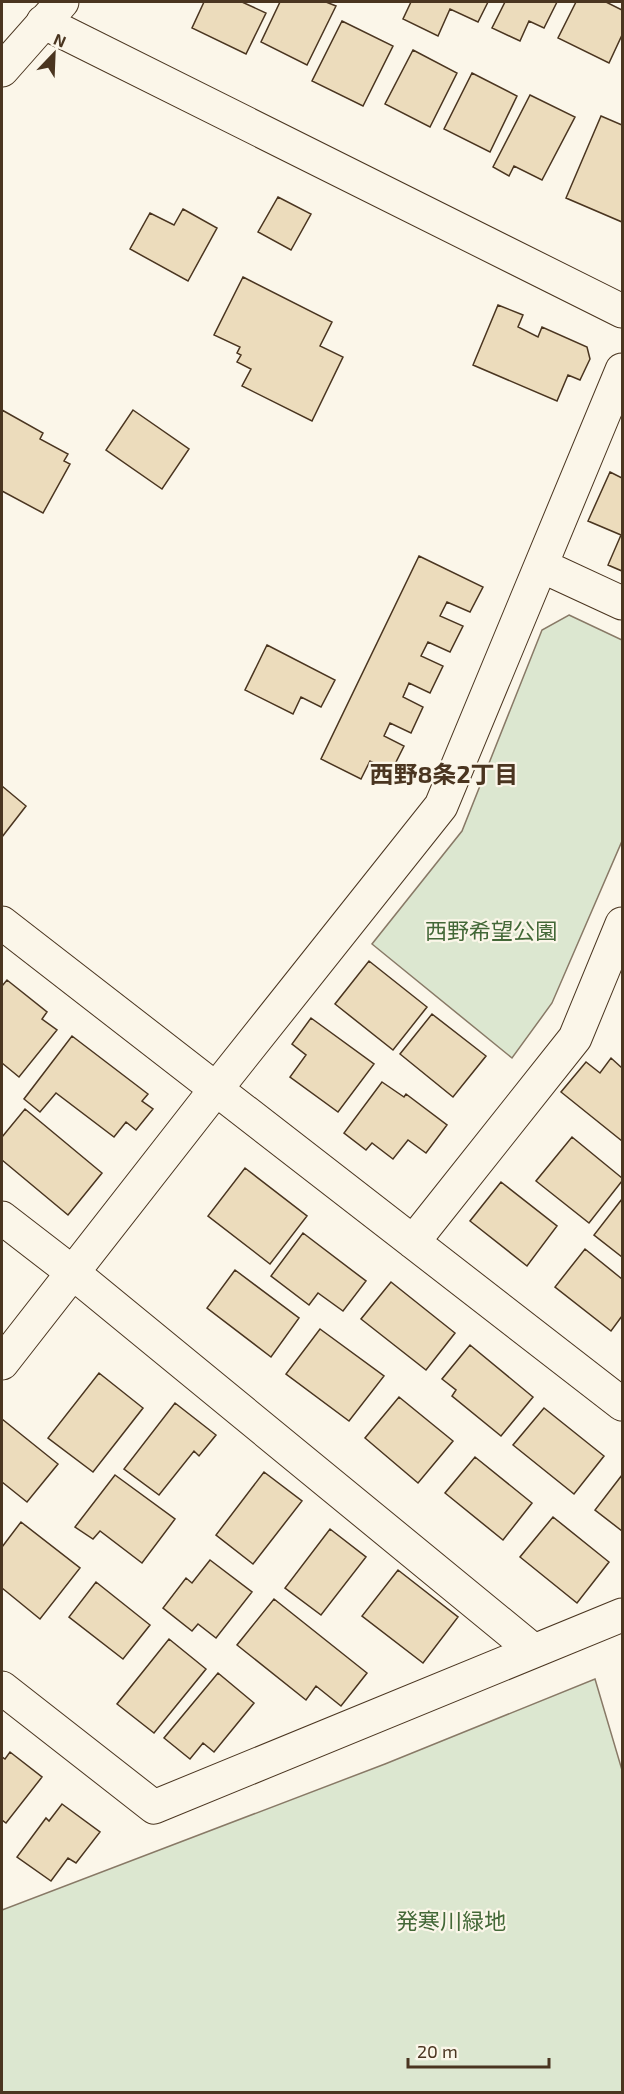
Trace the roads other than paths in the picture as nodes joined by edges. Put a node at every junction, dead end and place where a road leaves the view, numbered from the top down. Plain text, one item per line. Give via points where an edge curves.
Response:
1 (52, 12) edge
2 (2, 70) edge
3 (622, 311) edge
4 (622, 370) edge
5 (542, 566) junction
6 (622, 603) edge
7 (2, 923) edge
8 (622, 924) edge
9 (216, 1089) junction
10 (2, 1218) edge
11 (412, 1242) junction
12 (72, 1272) junction
13 (2, 1363) edge
14 (622, 1404) edge
15 (622, 1615) edge
16 (534, 1651) junction
17 (2, 1688) edge

1 - 2 street
1 - 3 street
4 - 5 street
5 - 6 street
5 - 9 street via 441,806
7 - 9 street
8 - 11 street via 575,1038
9 - 11 street
9 - 12 street
10 - 12 street
11 - 14 street
12 - 13 street
12 - 16 street
15 - 16 street
16 - 17 street via 154,1806

